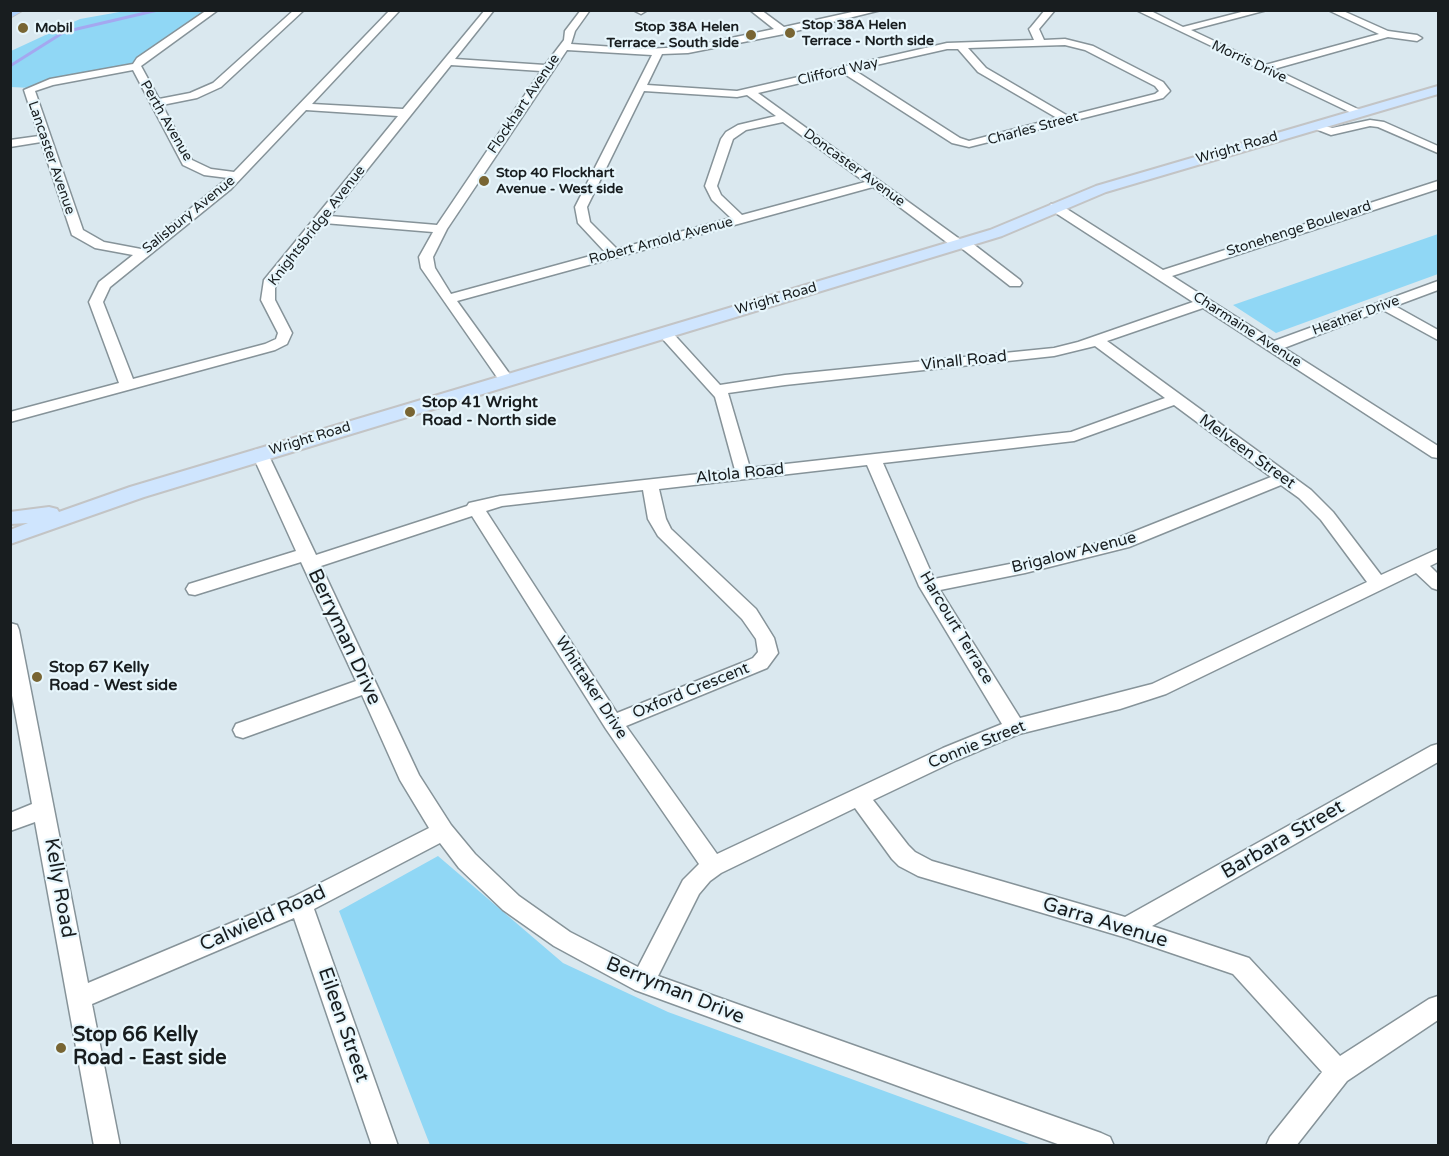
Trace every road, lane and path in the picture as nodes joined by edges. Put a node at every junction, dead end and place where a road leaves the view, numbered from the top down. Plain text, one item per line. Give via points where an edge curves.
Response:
1 (18, 10) edge
2 (214, 10) edge
3 (300, 10) edge
4 (396, 10) edge
5 (490, 10) edge
6 (586, 10) edge
7 (637, 10) edge
8 (754, 10) edge
9 (877, 10) edge
10 (1052, 10) edge
11 (1140, 10) edge
12 (1263, 10) edge
13 (1332, 10) edge
14 (641, 11) edge
15 (10, 14) edge
16 (1181, 30) junction
17 (784, 31) junction
18 (1385, 34) junction
19 (1417, 38) dead end
20 (1040, 42) junction
21 (960, 45) junction
22 (563, 47) junction
23 (658, 52) junction
24 (448, 62) junction
25 (136, 66) junction
26 (548, 68) junction
27 (1263, 69) junction
28 (846, 70) junction
29 (641, 88) junction
30 (1438, 90) edge
31 (1165, 91) joint
32 (750, 92) junction
33 (156, 103) junction
34 (304, 107) junction
35 (407, 113) junction
36 (1358, 113) junction
37 (785, 118) junction
38 (1068, 120) junction
39 (1314, 126) junction
40 (45, 138) junction
41 (10, 144) edge
42 (1438, 150) edge
43 (237, 176) junction
44 (875, 183) junction
45 (1438, 185) edge
46 (1055, 207) junction
47 (321, 219) junction
48 (740, 220) junction
49 (441, 229) junction
50 (960, 244) junction
51 (142, 253) junction
52 (614, 254) junction
53 (1161, 275) junction
54 (1015, 283) dead end
55 (1438, 285) edge
56 (448, 299) junction
57 (1204, 303) junction
58 (1384, 305) junction
59 (664, 332) junction
60 (1438, 336) edge
61 (1096, 340) junction
62 (1273, 347) junction
63 (506, 380) junction
64 (128, 386) junction
65 (718, 390) junction
66 (1174, 400) junction
67 (10, 417) edge
68 (1438, 453) edge
69 (260, 454) junction
70 (873, 460) junction
71 (744, 474) junction
72 (1283, 478) junction
73 (650, 484) junction
74 (475, 507) junction
75 (12, 527) edge
76 (1438, 555) edge
77 (307, 559) junction
78 (1418, 565) junction
79 (1378, 584) junction
80 (1438, 584) edge
81 (928, 586) junction
82 (195, 589) dead end
83 (10, 630) edge
84 (367, 685) junction
85 (613, 723) junction
86 (1015, 726) junction
87 (243, 730) dead end
88 (1438, 752) edge
89 (860, 797) junction
90 (44, 809) junction
91 (10, 822) edge
92 (442, 831) junction
93 (713, 866) junction
94 (301, 904) junction
95 (1127, 928) junction
96 (643, 982) junction
97 (79, 998) junction
98 (1438, 1007) edge
99 (1338, 1072) junction
100 (1092, 1144) edge
101 (107, 1146) edge
102 (385, 1146) edge
103 (1279, 1146) edge

1 - 15 highway
2 - 25 street
3 - 33 street via 217,85 193,96
4 - 34 street, Salisbury Avenue
5 - 24 street, Knightsbridge Avenue
6 - 22 street, Flockhart Avenue
7 - 14 street
8 - 17 street
9 - 17 street
10 - 20 street via 1034,29
11 - 16 street, Morris Drive
12 - 16 street
13 - 18 street
16 - 27 street, Morris Drive
17 - 23 street
18 - 19 street
18 - 27 street via 1382,38
20 - 21 street, Clifford Way
20 - 31 street, Clifford Way via 1084,45 1159,84
21 - 28 street, Clifford Way
21 - 38 street via 980,68
22 - 23 street
22 - 26 street, Flockhart Avenue
23 - 29 street
24 - 26 street
24 - 35 street, Knightsbridge Avenue
25 - 33 street, Perth Avenue
25 - 40 street, Lancaster Avenue via 31,88 29,94
26 - 49 street, Flockhart Avenue
27 - 36 street, Morris Drive
28 - 32 street, Clifford Way
28 - 38 street, Charles Street via 962,143 978,144
29 - 32 street, Clifford Way
29 - 52 street via 581,207 584,223
30 - 36 main road, Wright Road
31 - 38 street, Charles Street via 1159,96
32 - 37 street, Doncaster Avenue
33 - 43 street, Perth Avenue via 187,162 208,172
34 - 35 street
34 - 43 street, Salisbury Avenue
35 - 47 street, Knightsbridge Avenue
36 - 39 main road, Wright Road
37 - 44 street, Doncaster Avenue
37 - 48 street via 740,128 727,139 711,186 716,197
39 - 42 street via 1331,132 1380,124
39 - 46 main road, Wright Road via 1101,189
40 - 41 street
40 - 51 street, Lancaster Avenue via 77,232 100,245
43 - 51 street, Salisbury Avenue
44 - 48 street, Robert Arnold Avenue
44 - 50 street, Doncaster Avenue
45 - 53 street, Stonehenge Boulevard
46 - 50 main road, Wright Road via 1006,230
46 - 53 street, Charmaine Avenue
47 - 49 street
47 - 64 street, Knightsbridge Avenue via 268,288 269,303 285,333 280,343
48 - 52 street, Robert Arnold Avenue
49 - 56 street, Flockhart Avenue via 426,260 431,275
50 - 54 street, Doncaster Avenue
50 - 59 main road, Wright Road
51 - 64 street, Salisbury Avenue via 106,283 96,302
52 - 56 street, Robert Arnold Avenue
53 - 57 street, Charmaine Avenue
55 - 58 street, Heather Drive
56 - 63 street, Flockhart Avenue
57 - 61 street, Vinall Road
57 - 62 street, Charmaine Avenue
58 - 60 street
58 - 62 street, Heather Drive
59 - 63 main road, Wright Road
59 - 65 street
61 - 65 street, Vinall Road via 1054,352 797,378
61 - 66 street, Melveen Street
62 - 68 street, Charmaine Avenue
63 - 69 main road, Wright Road
64 - 67 street, Knightsbridge Avenue
65 - 71 street via 729,412
66 - 70 street, Altola Road via 1066,438
66 - 72 street, Melveen Street
69 - 75 main road, Wright Road
69 - 77 street, Berryman Drive
70 - 71 street, Altola Road
70 - 81 street, Harcourt Terrace
71 - 73 street, Altola Road
72 - 79 street, Melveen Street via 1327,516
72 - 81 street, Brigalow Avenue via 1123,543
73 - 74 street, Altola Road
73 - 85 street, Oxford Crescent via 657,519 664,532 741,606 765,638 768,653 751,668
74 - 77 street, Altola Road
74 - 85 street, Whittaker Drive
76 - 78 street, Connie Street
77 - 82 street, Altola Road
77 - 84 street, Berryman Drive
78 - 79 street, Connie Street
78 - 80 street
79 - 86 street, Connie Street via 1150,692
81 - 86 street, Harcourt Terrace
83 - 90 street, Kelly Road
84 - 87 street
84 - 92 street, Berryman Drive via 411,780
85 - 93 street, Whittaker Drive
86 - 89 street, Connie Street
88 - 95 street, Barbara Street
89 - 93 street, Connie Street
89 - 95 street, Garra Avenue via 900,852 916,864
90 - 91 street
90 - 97 street, Kelly Road
92 - 94 street, Calwield Road
92 - 96 street, Berryman Drive via 511,903 562,939
93 - 96 street, Connie Street via 691,887
94 - 97 street, Calwield Road
94 - 102 street, Eileen Street
95 - 99 street, Garra Avenue via 1241,966
96 - 100 street, Berryman Drive
97 - 101 street, Kelly Road
98 - 99 street
99 - 103 street

